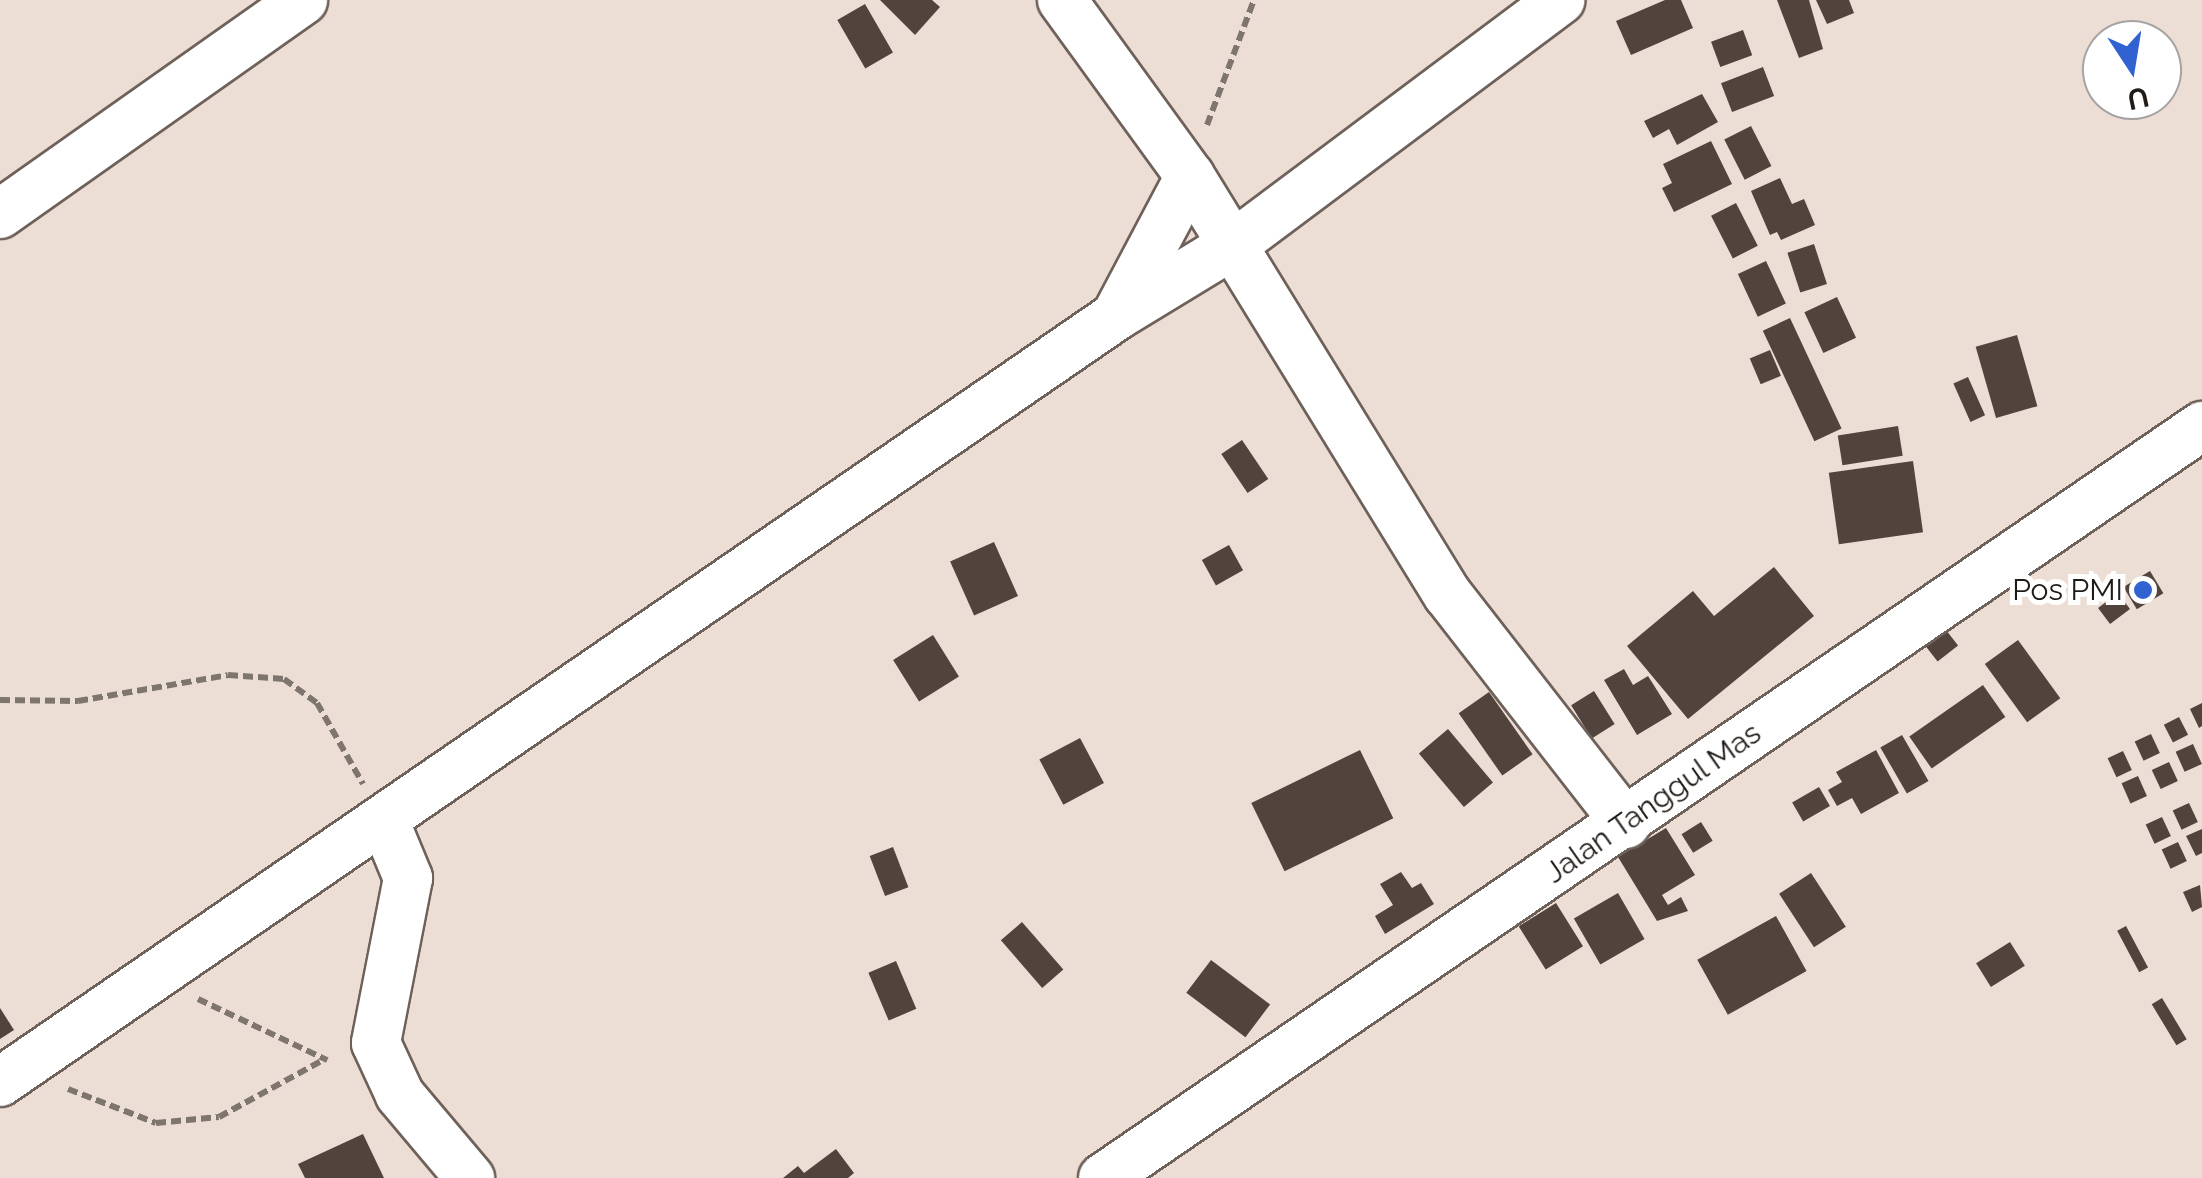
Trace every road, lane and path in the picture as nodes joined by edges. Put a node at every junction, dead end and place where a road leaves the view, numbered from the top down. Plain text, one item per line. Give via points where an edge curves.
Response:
1 (303, 0) edge
2 (1062, 0) edge
3 (1254, 0) edge
4 (1560, 0) edge
5 (1190, 176) junction
6 (0, 214) edge
7 (1233, 245) junction
8 (1116, 316) junction
9 (2202, 426) edge
10 (0, 700) edge
11 (384, 820) junction
12 (1626, 824) junction
13 (155, 977) junction
14 (325, 1059) junction
15 (340, 1066) dead end
16 (13, 1073) edge
17 (470, 1178) edge
18 (1103, 1178) edge

1 - 6 street
2 - 5 street
3 - 5 path
4 - 7 street
5 - 7 street
5 - 8 street
7 - 8 street
7 - 12 street via 1448,595
8 - 11 street
9 - 12 street, Jalan Tanggul Mas
10 - 11 path via 78,701 228,674 284,678 317,703
11 - 13 street
11 - 17 street via 408,878 376,1042 400,1096
12 - 18 street, Jalan Tanggul Mas
13 - 14 path
13 - 16 street
14 - 15 path
14 - 16 path via 219,1116 156,1123

